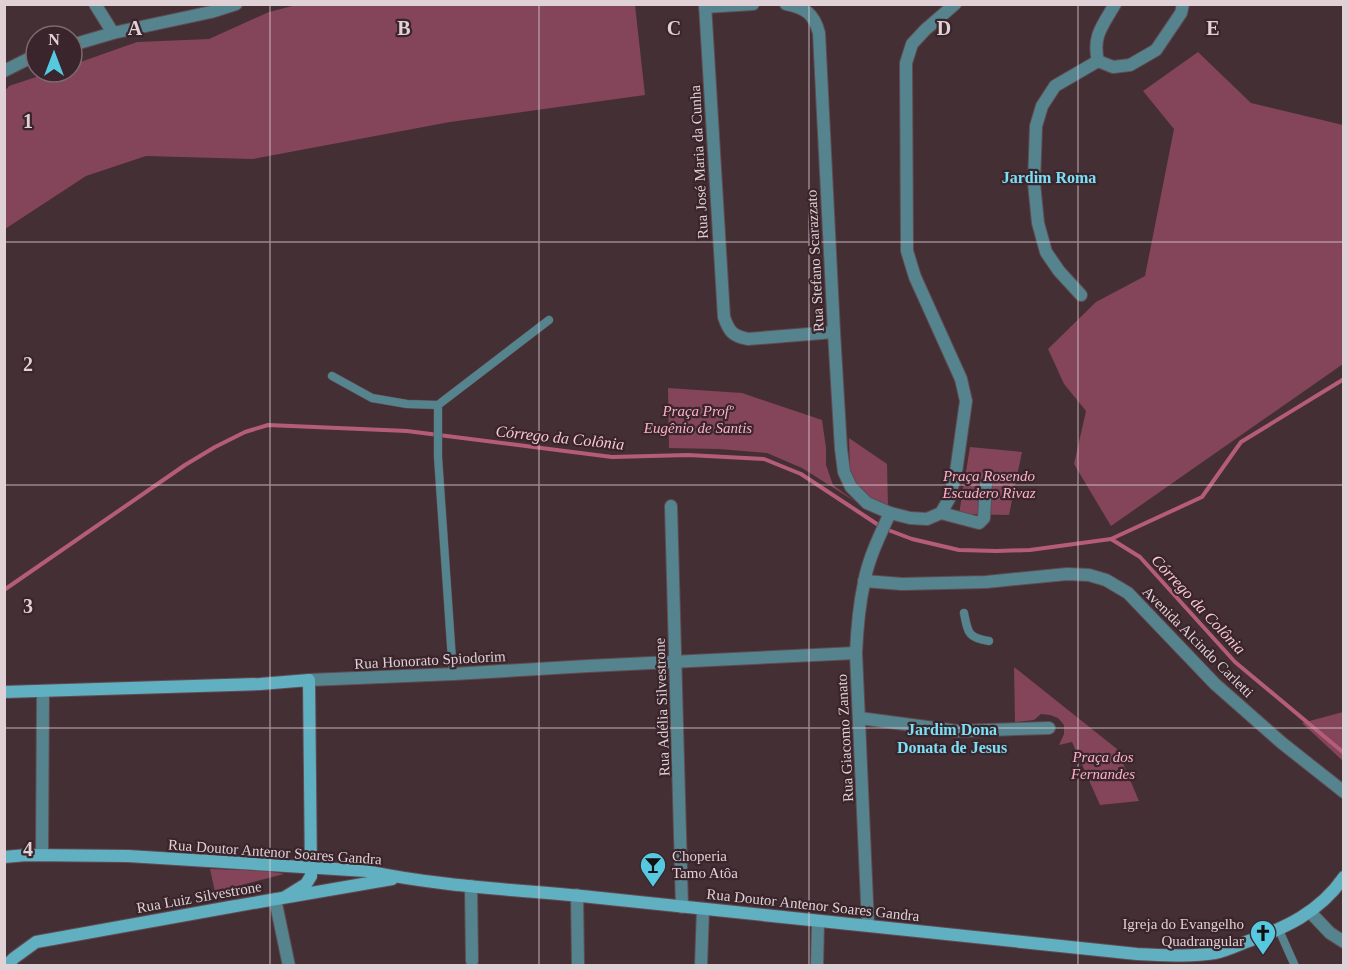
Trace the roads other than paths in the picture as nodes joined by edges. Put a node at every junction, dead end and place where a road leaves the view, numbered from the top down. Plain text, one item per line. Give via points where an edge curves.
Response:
1 (95, 4) edge
2 (236, 4) edge
3 (753, 4) edge
4 (786, 4) edge
5 (955, 4) edge
6 (1115, 4) edge
7 (1183, 4) edge
8 (705, 6) edge
9 (113, 33) junction
10 (84, 41) edge
11 (24, 61) edge
12 (1098, 61) junction
13 (4, 71) edge
14 (1081, 295) dead end
15 (549, 320) dead end
16 (834, 332) junction
17 (332, 376) dead end
18 (438, 405) junction
19 (987, 483) dead end
20 (671, 506) dead end
21 (941, 513) junction
22 (888, 517) junction
23 (864, 581) junction
24 (964, 613) dead end
25 (989, 641) dead end
26 (856, 653) junction
27 (676, 662) junction
28 (453, 674) junction
29 (309, 680) junction
30 (43, 691) junction
31 (4, 692) edge
32 (859, 718) junction
33 (1049, 728) dead end
34 (1344, 792) edge
35 (42, 855) junction
36 (4, 857) edge
37 (311, 868) junction
38 (1344, 877) edge
39 (399, 878) junction
40 (471, 886) junction
41 (577, 895) junction
42 (280, 898) junction
43 (682, 907) junction
44 (703, 909) junction
45 (1310, 912) junction
46 (818, 921) junction
47 (868, 925) junction
48 (1279, 930) junction
49 (1344, 942) edge
50 (1139, 960) edge
51 (472, 961) dead end
52 (11, 963) edge
53 (289, 966) edge
54 (578, 966) edge
55 (701, 966) edge
56 (817, 966) edge
57 (1295, 966) edge

1 - 9 street
2 - 9 street
3 - 8 street
4 - 16 street, Rua Stefano Scarazzato via 806,11 815,19 819,33
5 - 21 street via 912,44 906,63 907,251 961,379 966,401 956,472
6 - 12 street via 1097,35
7 - 12 street via 1156,50 1130,65 1113,68
8 - 16 street, Rua José Maria da Cunha via 727,327 748,339
9 - 10 street
11 - 13 street
12 - 14 street via 1055,86 1042,106 1036,126 1034,183 1038,223 1046,252
15 - 18 lane
16 - 22 street, Rua Stefano Scarazzato via 844,472 851,487
17 - 18 lane via 372,398
18 - 28 lane
19 - 21 street via 984,518 979,522
20 - 27 street, Rua Adélia Silvestrone
21 - 22 street, Rua Stefano Scarazzato via 927,519
22 - 23 street, Rua Giacomo Zanato
23 - 26 street, Rua Giacomo Zanato
23 - 34 street, Avenida Alcindo Carletti via 986,582 1067,574 1106,580 1128,593 1215,684
24 - 25 lane via 971,636
26 - 27 street, Rua Honorato Spiodorim
26 - 32 street, Rua Giacomo Zanato
27 - 28 street, Rua Honorato Spiodorim
27 - 43 street, Rua Adélia Silvestrone
28 - 29 street, Rua Honorato Spiodorim
29 - 30 main road, Rua Honorato Spiodorim
29 - 37 main road
30 - 31 main road, Rua Honorato Spiodorim
30 - 35 street
32 - 33 street via 957,731
32 - 47 street, Rua Giacomo Zanato
35 - 36 main road, Rua Doutor Antenor Soares Gandra
35 - 37 main road, Rua Doutor Antenor Soares Gandra via 128,856
37 - 39 main road, Rua Doutor Antenor Soares Gandra via 368,871
37 - 42 main road via 306,884
38 - 45 main road, Rua Doutor Antenor Soares Gandra
39 - 40 main road, Rua Doutor Antenor Soares Gandra
39 - 42 main road, Rua Luiz Silvestrone
40 - 41 main road, Rua Doutor Antenor Soares Gandra
40 - 51 street
41 - 43 main road, Rua Doutor Antenor Soares Gandra
41 - 54 street
42 - 52 main road, Rua Luiz Silvestrone via 36,942
42 - 53 street
43 - 44 main road, Rua Doutor Antenor Soares Gandra
44 - 46 main road, Rua Doutor Antenor Soares Gandra
44 - 55 street
45 - 48 main road, Rua Doutor Antenor Soares Gandra
45 - 49 street
46 - 47 main road, Rua Doutor Antenor Soares Gandra
46 - 56 street
47 - 50 main road, Rua Doutor Antenor Soares Gandra
48 - 50 main road, Rua Doutor Antenor Soares Gandra via 1217,953
48 - 57 lane

